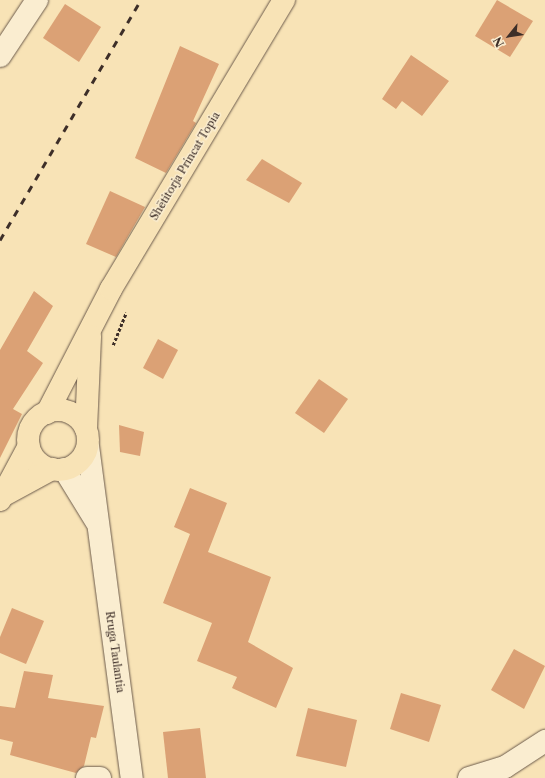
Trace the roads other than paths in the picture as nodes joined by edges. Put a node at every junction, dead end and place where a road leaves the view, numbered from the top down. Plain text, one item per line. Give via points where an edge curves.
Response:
1 (37, 0) edge
2 (284, 0) edge
3 (0, 56) edge
4 (91, 334) junction
5 (47, 413) junction
6 (87, 438) junction
7 (29, 446) junction
8 (58, 469) junction
9 (1, 498) edge
10 (99, 526) junction
11 (545, 742) edge
12 (87, 778) edge
13 (100, 778) edge
14 (132, 778) edge
15 (469, 778) edge

1 - 3 street
2 - 4 main road, Shëtitorja Princat Topia via 111,289
4 - 5 main road, Shëtitorja Princat Topia
4 - 6 main road, Shëtitorja Princat Topia
5 - 6 main road via 70,413
5 - 7 main road via 31,428
6 - 8 main road via 79,462
6 - 10 street, Rruga Taulantia
7 - 8 main road via 37,461
7 - 9 main road
8 - 9 main road
8 - 10 street, Rruga Taulantia
10 - 14 street, Rruga Taulantia
11 - 15 street via 506,767
12 - 13 street

